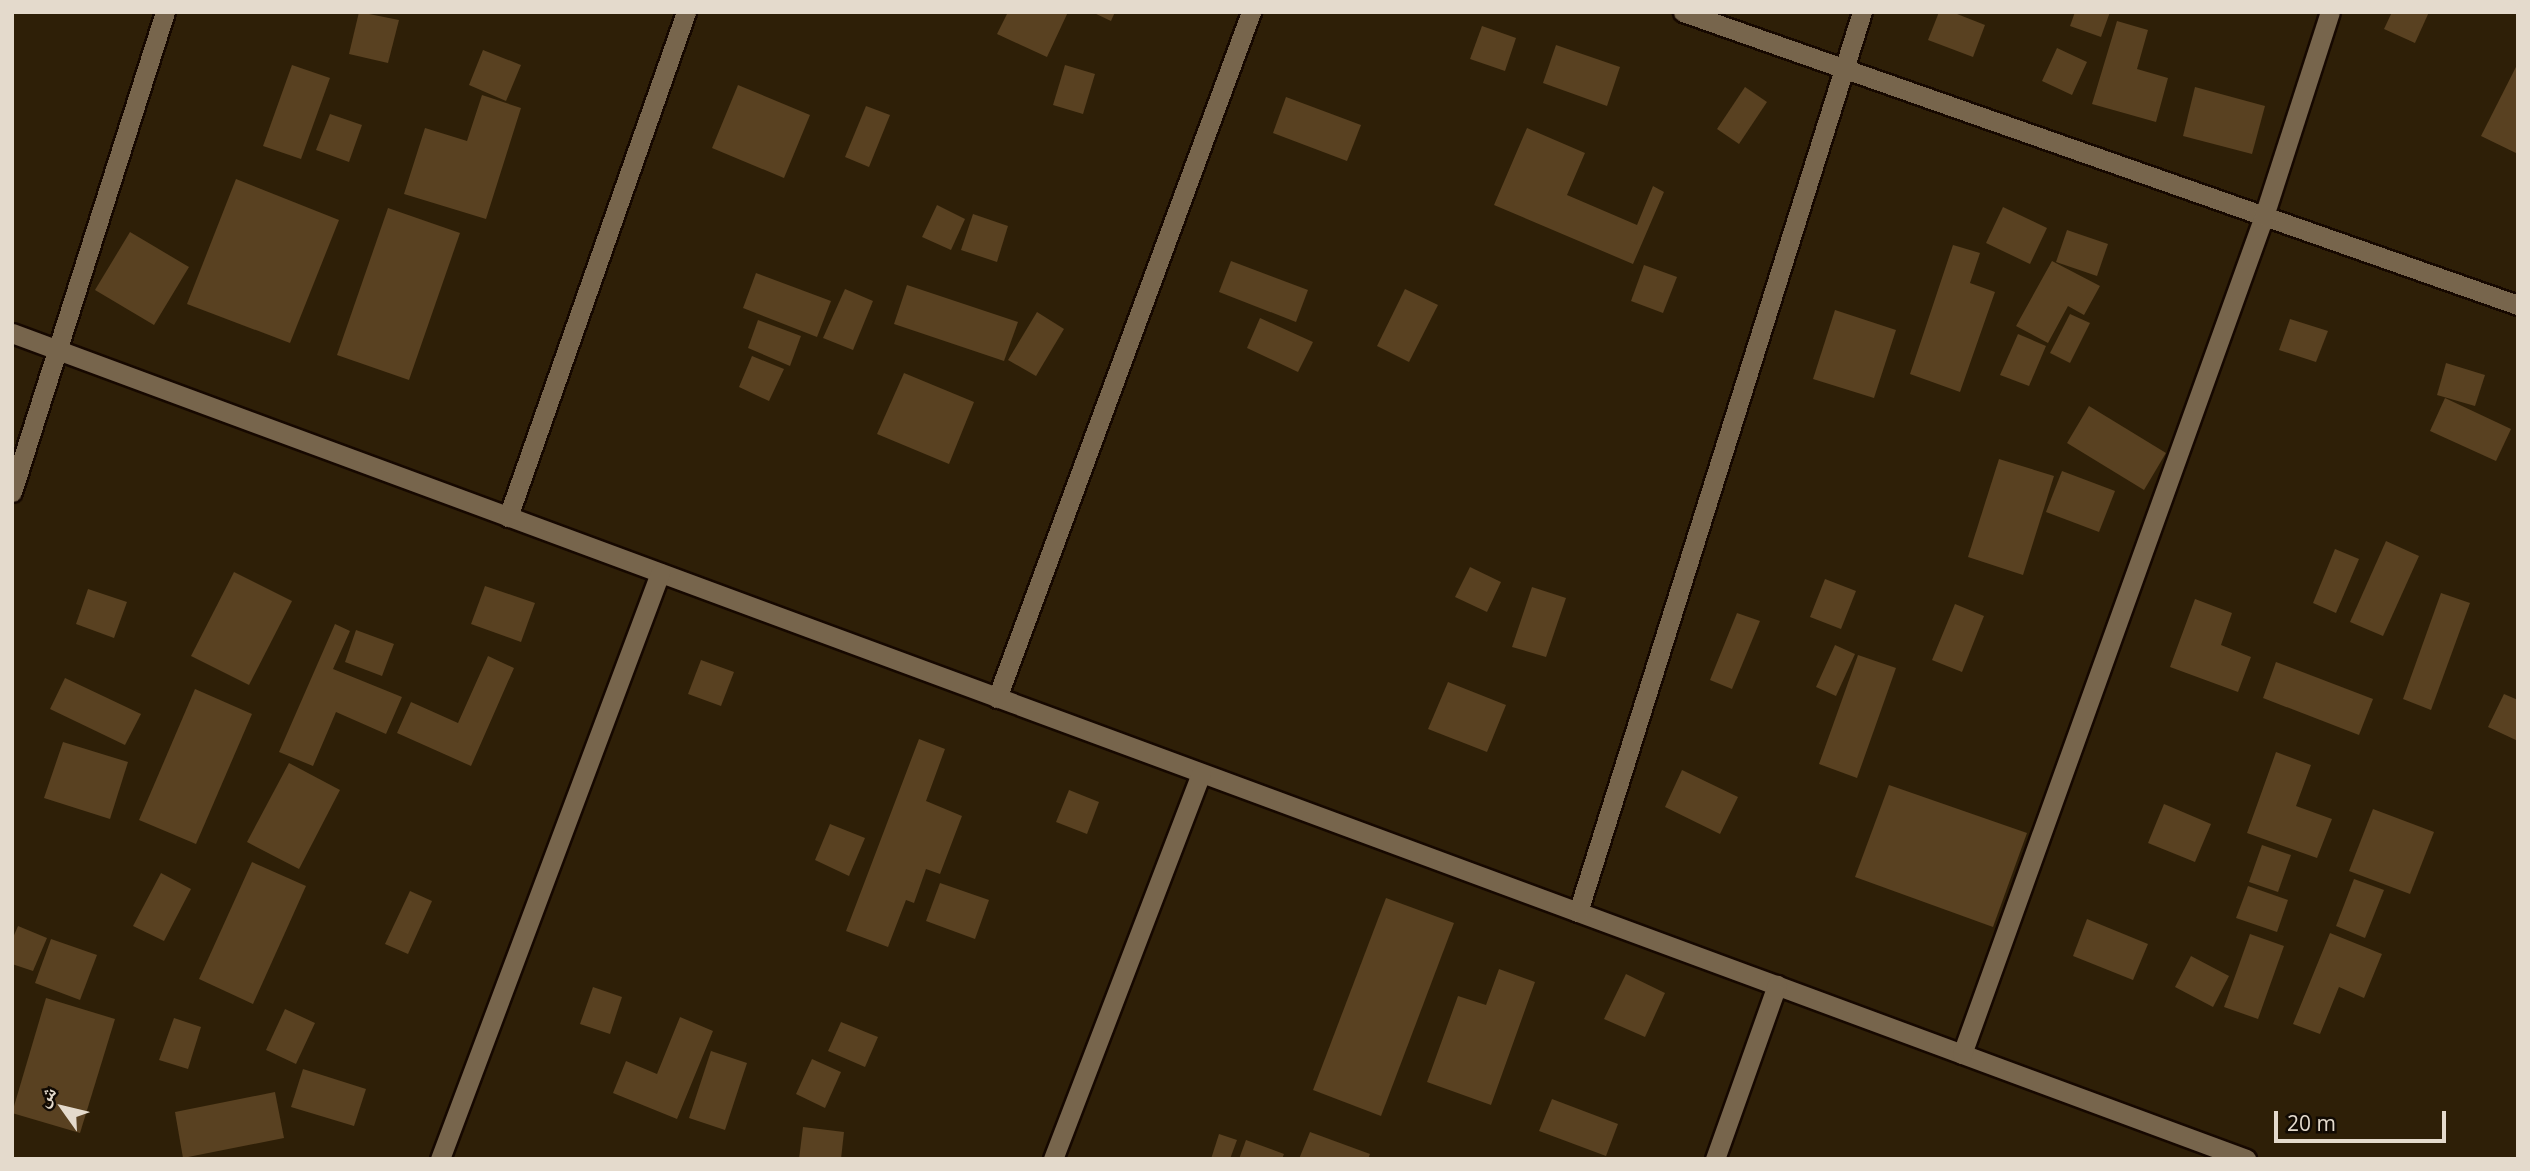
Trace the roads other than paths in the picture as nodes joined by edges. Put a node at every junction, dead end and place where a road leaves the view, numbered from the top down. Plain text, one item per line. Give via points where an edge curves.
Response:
1 (165, 12) edge
2 (685, 12) edge
3 (1251, 12) edge
4 (1683, 12) edge
5 (1862, 12) edge
6 (2330, 12) edge
7 (1844, 69) junction
8 (2263, 216) junction
9 (2518, 305) edge
10 (12, 334) edge
11 (59, 351) junction
12 (12, 492) edge
13 (508, 517) junction
14 (660, 573) junction
15 (997, 698) junction
16 (1201, 773) junction
17 (1578, 912) junction
18 (1777, 985) junction
19 (1962, 1054) junction
20 (440, 1159) edge
21 (1053, 1159) edge
22 (1715, 1159) edge
23 (2246, 1159) edge

1 - 11 street
2 - 13 street
3 - 15 street
4 - 7 street
5 - 7 street
6 - 8 street
7 - 8 street
7 - 17 street
8 - 9 street
8 - 19 street
10 - 11 street
11 - 12 street
11 - 13 street
13 - 14 street
14 - 15 street
14 - 20 street
15 - 16 street
16 - 17 street
16 - 21 street
17 - 18 street
18 - 19 street
18 - 22 street
19 - 23 street

